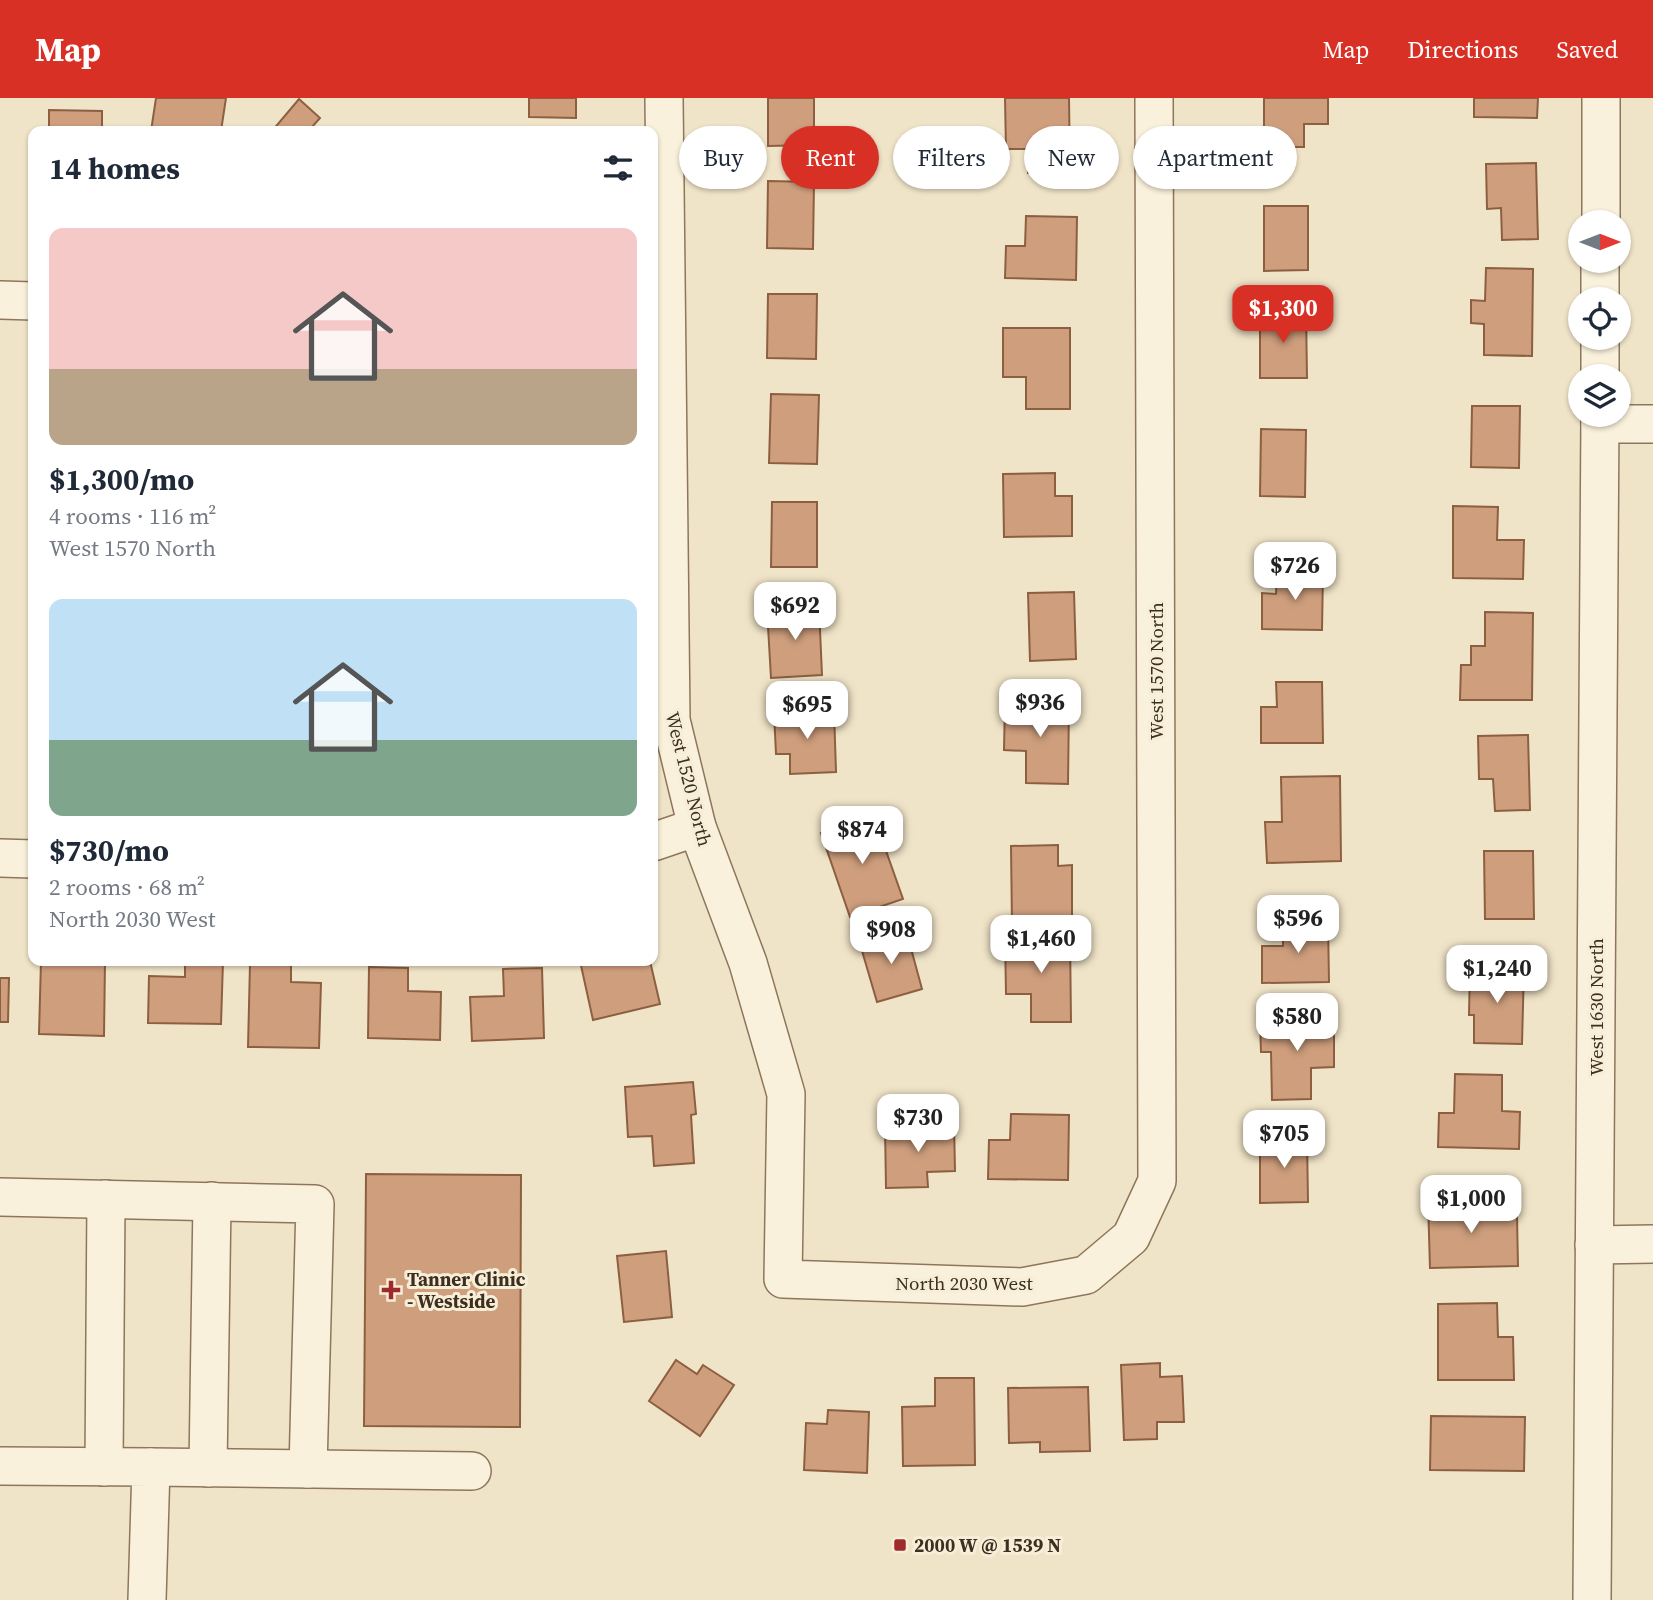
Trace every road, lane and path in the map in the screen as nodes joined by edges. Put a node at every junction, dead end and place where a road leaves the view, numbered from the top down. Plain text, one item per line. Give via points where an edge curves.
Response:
1 (664, 98) edge
2 (1154, 98) edge
3 (1601, 98) edge
4 (1601, 210) edge
5 (0, 300) edge
6 (28, 301) edge
7 (1631, 422) edge
8 (1653, 424) edge
9 (1600, 427) edge
10 (697, 827) junction
11 (658, 840) edge
12 (0, 858) edge
13 (28, 859) edge
14 (0, 1197) edge
15 (106, 1199) junction
16 (212, 1202) junction
17 (1131, 1237) joint
18 (1653, 1244) edge
19 (1594, 1245) junction
20 (783, 1279) joint
21 (0, 1466) edge
22 (104, 1467) junction
23 (151, 1467) junction
24 (208, 1468) junction
25 (309, 1469) junction
26 (472, 1471) dead end
27 (147, 1600) edge
28 (1592, 1600) edge

1 - 10 street, West 1520 North via 671,720
2 - 17 street, West 1570 North via 1157,1181
3 - 4 street
5 - 6 street
7 - 8 street
9 - 19 street, West 1630 North
10 - 11 street
10 - 20 street, West 1520 North via 748,963 786,1094
12 - 13 street
14 - 15 street
15 - 16 street
15 - 22 street
16 - 24 street
16 - 25 street via 315,1204
17 - 20 street, North 2030 West via 1086,1275 1022,1287
18 - 19 street
19 - 28 street, West 1630 North
21 - 22 street
22 - 23 street
23 - 24 street
23 - 27 street
24 - 25 street
25 - 26 street

